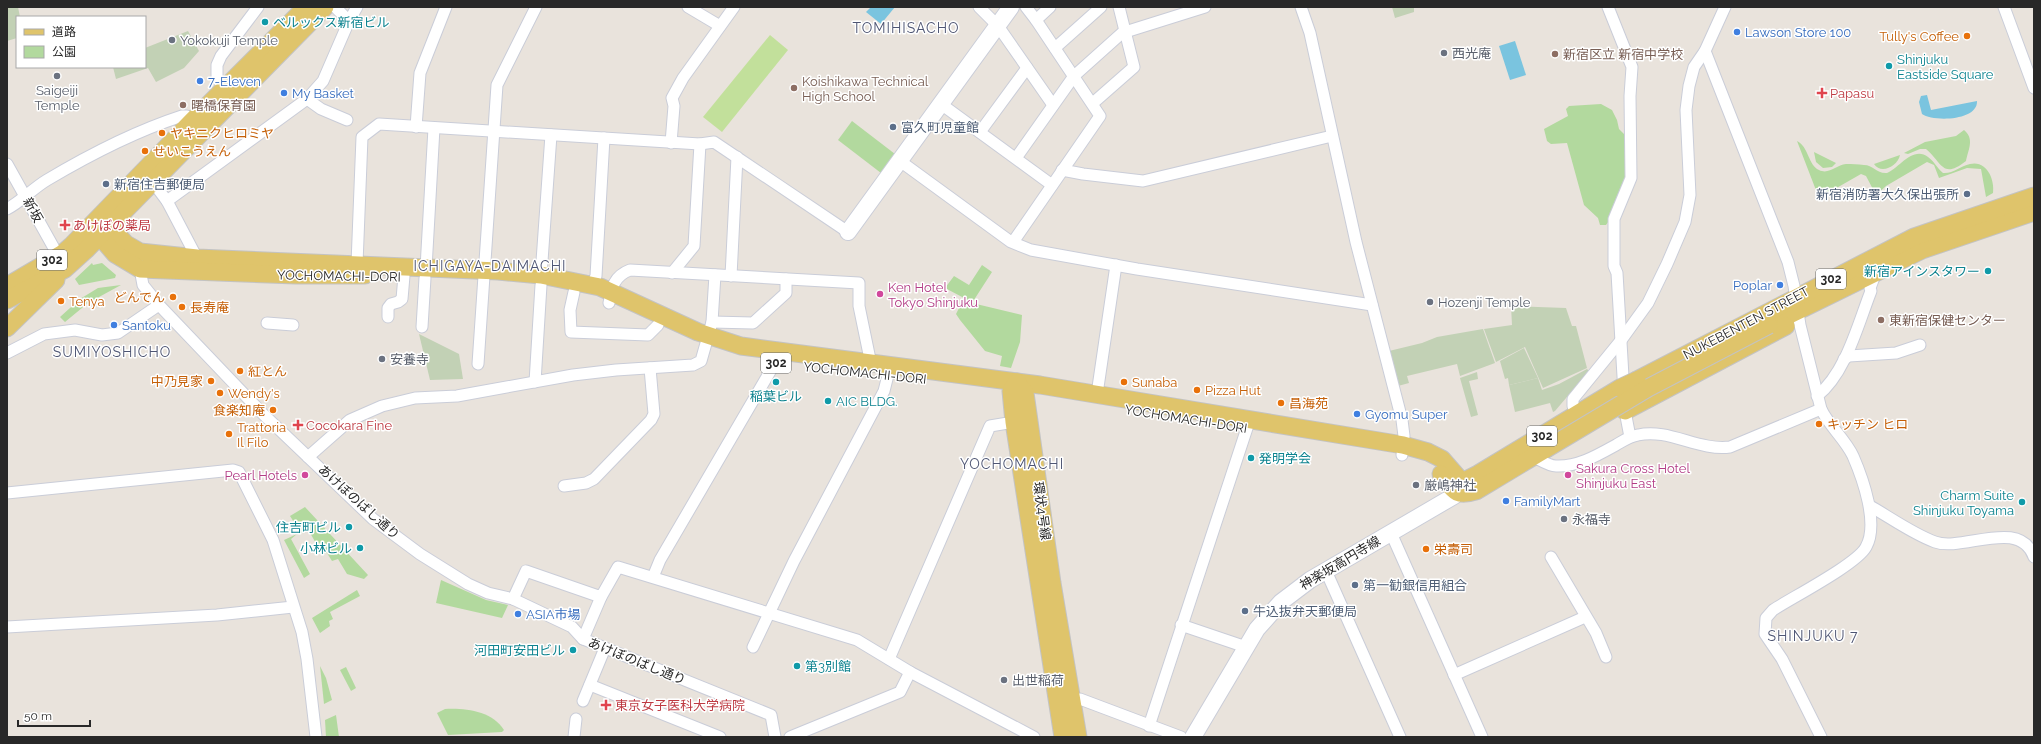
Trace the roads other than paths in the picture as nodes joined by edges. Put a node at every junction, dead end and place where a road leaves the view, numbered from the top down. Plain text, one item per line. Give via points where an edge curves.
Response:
1 (258, 7) edge
2 (306, 7) edge
3 (325, 7) edge
4 (335, 7) edge
5 (357, 7) edge
6 (446, 7) edge
7 (536, 7) edge
8 (688, 7) edge
9 (734, 7) edge
10 (979, 7) edge
11 (1011, 7) edge
12 (1026, 7) edge
13 (1050, 7) edge
14 (1100, 7) edge
15 (1119, 7) edge
16 (1205, 7) edge
17 (1301, 7) edge
18 (1608, 7) edge
19 (1725, 7) edge
20 (2004, 7) edge
21 (1036, 20) junction
22 (349, 21) junction
23 (720, 26) junction
24 (998, 26) junction
25 (1126, 31) junction
26 (1055, 48) junction
27 (1705, 51) junction
28 (1028, 68) junction
29 (1074, 76) junction
30 (225, 88) junction
31 (2034, 88) edge
32 (307, 99) junction
33 (1093, 103) junction
34 (941, 104) junction
35 (1053, 105) junction
36 (347, 120) dead end
37 (192, 121) junction
38 (416, 127) junction
39 (434, 128) junction
40 (494, 131) junction
41 (980, 132) junction
42 (551, 135) junction
43 (1332, 136) junction
44 (604, 138) junction
45 (671, 143) junction
46 (700, 144) junction
47 (737, 157) junction
48 (1016, 158) junction
49 (900, 161) junction
50 (7, 164) edge
51 (1062, 170) junction
52 (152, 181) junction
53 (1052, 185) junction
54 (2034, 196) edge
55 (25, 197) junction
56 (167, 201) junction
57 (7, 209) edge
58 (2034, 212) edge
59 (100, 226) junction
60 (848, 232) joint
61 (1013, 242) junction
62 (197, 258) junction
63 (64, 261) junction
64 (357, 264) junction
65 (1116, 265) junction
66 (140, 269) junction
67 (1876, 272) junction
68 (425, 273) junction
69 (672, 273) junction
70 (715, 275) junction
71 (404, 276) junction
72 (484, 276) junction
73 (731, 276) junction
74 (786, 279) junction
75 (541, 280) junction
76 (592, 285) junction
77 (7, 286) edge
78 (574, 292) junction
79 (610, 297) junction
80 (7, 300) edge
81 (159, 305) junction
82 (1372, 305) junction
83 (1797, 305) junction
84 (388, 316) dead end
85 (9, 322) edge
86 (267, 323) dead end
87 (293, 325) dead end
88 (658, 325) junction
89 (422, 327) dead end
90 (709, 334) junction
91 (1622, 339) junction
92 (1920, 345) dead end
93 (7, 353) edge
94 (1844, 358) junction
95 (775, 363) junction
96 (478, 364) dead end
97 (871, 364) junction
98 (650, 368) junction
99 (888, 375) junction
100 (535, 382) junction
101 (1018, 389) junction
102 (1097, 394) junction
103 (1817, 396) junction
104 (1821, 409) junction
105 (1625, 411) junction
106 (1578, 415) junction
107 (1014, 422) junction
108 (1248, 424) junction
109 (1630, 437) junction
110 (1402, 450) junction
111 (1540, 453) junction
112 (308, 457) junction
113 (564, 486) dead end
114 (1460, 487) junction
115 (7, 493) edge
116 (1870, 506) junction
117 (1391, 532) junction
118 (1551, 557) dead end
119 (2034, 557) edge
120 (1326, 571) junction
121 (653, 577) junction
122 (601, 597) junction
123 (513, 599) junction
124 (293, 607) junction
125 (768, 613) junction
126 (1585, 617) junction
127 (1181, 626) junction
128 (7, 627) edge
129 (583, 638) junction
130 (753, 647) dead end
131 (1246, 647) junction
132 (605, 648) junction
133 (1606, 657) dead end
134 (889, 660) junction
135 (910, 672) junction
136 (1454, 675) junction
137 (590, 685) junction
138 (583, 700) dead end
139 (1071, 700) junction
140 (576, 719) dead end
141 (1149, 726) junction
142 (316, 737) edge
143 (574, 737) edge
144 (720, 737) edge
145 (775, 737) edge
146 (790, 737) edge
147 (1034, 737) edge
148 (1063, 737) edge
149 (1078, 737) edge
150 (1181, 737) edge
151 (1194, 737) edge
152 (1400, 737) edge
153 (1482, 737) edge
154 (1821, 737) edge

1 - 30 street via 217,65 217,78
2 - 30 main road, 302
3 - 52 main road, 302
4 - 22 street
5 - 22 street
6 - 38 street via 420,72
7 - 40 street via 497,85
8 - 23 street
9 - 23 street
10 - 24 street
11 - 24 main road
12 - 21 street
13 - 21 street
14 - 26 street
15 - 25 street
16 - 25 street
17 - 43 street via 1310,33
18 - 91 street via 1632,67 1630,178 1614,219 1614,266 1617,272
19 - 27 street
20 - 31 street
21 - 26 street
22 - 32 street via 323,81
23 - 45 street via 672,98 674,106
24 - 28 street
24 - 34 main road
25 - 29 street
25 - 33 street via 1134,67
26 - 29 street
27 - 83 street via 1788,262
27 - 91 street via 1694,67 1686,103 1690,188 1686,218 1654,290 1641,314
28 - 35 street
28 - 41 street
29 - 33 street
29 - 35 street
30 - 37 main road, 302
32 - 36 street via 321,109
32 - 56 street
33 - 51 street via 1100,116
34 - 41 street
34 - 49 main road
35 - 48 street
37 - 55 street via 187,116 182,116 151,126 46,180
37 - 59 main road, 302
38 - 39 street
38 - 64 street via 379,124 362,137
39 - 40 street
39 - 68 street
40 - 42 street
40 - 72 street
41 - 48 street
42 - 44 street
42 - 75 street
43 - 51 street via 1142,181
43 - 82 street
44 - 45 street
44 - 76 street via 596,276
45 - 46 street
46 - 47 street via 714,142
46 - 69 street via 694,246
47 - 60 street
47 - 73 street
48 - 53 street
49 - 60 main road
49 - 61 street
50 - 55 street, 新坂
51 - 53 street
52 - 56 street
52 - 59 main road, 302
53 - 61 street
54 - 83 main road, NUKEBENTEN STREET / 302 via 1914,237
55 - 57 street
55 - 63 street, 新坂
56 - 62 street
58 - 67 main road, NUKEBENTEN STREET / 302 via 1940,243
59 - 62 main road, YOCHOMACHI-DORI / 302 via 140,252
59 - 63 main road, 302
59 - 66 main road, YOCHOMACHI-DORI / 302 via 115,254
61 - 65 street via 1030,250
62 - 64 main road, YOCHOMACHI-DORI / 302
63 - 77 main road, 302
63 - 80 main road, 302
63 - 85 main road, 302
64 - 68 main road, YOCHOMACHI-DORI / 302
65 - 82 street
65 - 102 street
66 - 71 main road, YOCHOMACHI-DORI / 302
66 - 81 street, あけぼのばし通り via 143,285
67 - 83 main road, NUKEBENTEN STREET / 302
67 - 94 street
68 - 71 main road, YOCHOMACHI-DORI / 302
68 - 72 main road, YOCHOMACHI-DORI / 302
68 - 89 street
69 - 70 street
69 - 79 street via 630,270 622,273 616,278
70 - 73 street
70 - 90 street
71 - 84 street via 402,299 391,304
72 - 75 main road, YOCHOMACHI-DORI / 302
72 - 96 street
73 - 74 street
74 - 90 street via 786,293 753,323
74 - 97 street via 859,283 860,306
75 - 76 main road, YOCHOMACHI-DORI / 302
75 - 78 main road, YOCHOMACHI-DORI / 302
75 - 100 street
76 - 79 main road, YOCHOMACHI-DORI / 302
78 - 79 main road, YOCHOMACHI-DORI / 302
78 - 88 street via 570,310 571,332 648,335
79 - 88 main road, YOCHOMACHI-DORI / 302
79 - 90 main road, YOCHOMACHI-DORI / 302
81 - 93 street via 118,333 102,335 75,330 44,334
81 - 112 street, あけぼのばし通り via 263,414
82 - 110 street via 1402,420
83 - 103 street
83 - 105 main road via 1788,325
83 - 106 main road, NUKEBENTEN STREET / 302, bridge via 1620,388
83 - 111 main road, NUKEBENTEN STREET / 302, bridge via 1769,325 1648,388
86 - 87 street
88 - 90 main road, YOCHOMACHI-DORI / 302
90 - 95 main road, YOCHOMACHI-DORI / 302
90 - 97 main road, YOCHOMACHI-DORI / 302 via 741,346 762,350
90 - 98 street via 701,361 693,365
91 - 105 street
91 - 106 street via 1573,399 1573,406
92 - 94 street via 1896,353
94 - 103 street via 1825,390
95 - 99 main road, YOCHOMACHI-DORI / 302
95 - 121 street via 667,547
97 - 101 main road, YOCHOMACHI-DORI / 302
98 - 100 street via 616,370
98 - 113 street via 654,414 651,420 594,479 586,484
99 - 101 main road, YOCHOMACHI-DORI / 302
99 - 125 street via 884,391
100 - 112 street via 457,396 415,398 382,406 350,420
101 - 102 main road, YOCHOMACHI-DORI / 302
101 - 107 main road, 環状4号線
101 - 108 main road, YOCHOMACHI-DORI / 302
101 - 139 main road, 環状4号線
102 - 108 main road, YOCHOMACHI-DORI / 302
103 - 104 street
104 - 109 street via 1730,447 1721,448 1688,442 1664,434 1650,433
104 - 116 street via 1826,421 1852,455
105 - 109 street
106 - 114 main road, 302
107 - 134 street via 990,426
107 - 148 main road, 環状4号線
108 - 110 main road, YOCHOMACHI-DORI / 302
108 - 127 street
109 - 111 street via 1597,456 1567,465 1554,466
110 - 114 main road, YOCHOMACHI-DORI / 302 via 1431,464
111 - 114 main road, 302 via 1476,491 1467,494
112 - 123 street, あけぼのばし通り via 373,519 420,554 468,584 488,593
114 - 117 main road, 神楽坂高円寺線 via 1454,496
115 - 124 street via 233,470 239,472 273,540
116 - 119 street via 1936,542 1956,545 2004,537 2024,543
116 - 154 street via 1870,534 1867,547 1856,560 1774,610 1766,618 1766,634 1782,659
117 - 120 main road, 神楽坂高円寺線
117 - 136 street
118 - 126 street
120 - 131 main road, 神楽坂高円寺線 via 1281,602 1257,629
120 - 152 street
121 - 122 street via 618,567
121 - 125 street
122 - 123 street via 526,571
122 - 129 street
123 - 129 street, あけぼのばし通り via 572,627
124 - 128 street via 217,615
124 - 142 street via 302,632 307,659
125 - 130 street
125 - 134 street via 857,640
126 - 133 street
126 - 136 street
127 - 131 street
127 - 141 street
129 - 132 street, あけぼのばし通り
131 - 151 main road, 神楽坂高円寺線
132 - 137 street
132 - 145 street, あけぼのばし通り via 771,715
134 - 135 street
135 - 146 street via 900,692
135 - 147 street
136 - 153 street
137 - 138 street
137 - 144 street
139 - 141 street via 1080,699
139 - 149 main road, 環状4号線
140 - 143 street
141 - 150 street

